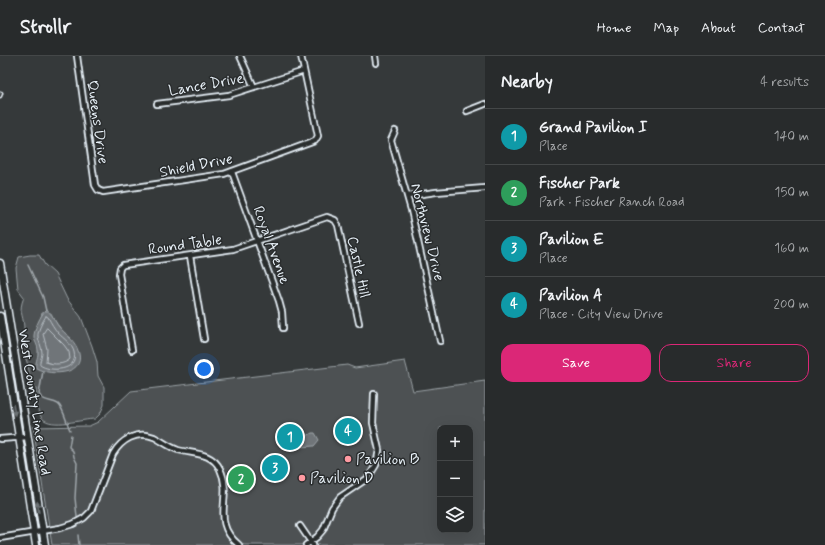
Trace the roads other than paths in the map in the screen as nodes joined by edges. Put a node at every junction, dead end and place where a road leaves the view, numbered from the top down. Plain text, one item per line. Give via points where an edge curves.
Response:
1 (77, 56) edge
2 (240, 56) edge
3 (301, 56) edge
4 (375, 56) edge
5 (376, 63) dead end
6 (304, 71) junction
7 (254, 87) junction
8 (157, 104) dead end
9 (485, 104) edge
10 (467, 111) dead end
11 (395, 131) dead end
12 (232, 172) junction
13 (485, 189) edge
14 (98, 190) joint
15 (408, 196) junction
16 (333, 218) joint
17 (258, 242) junction
18 (190, 256) junction
19 (0, 265) edge
20 (0, 321) edge
21 (9, 322) junction
22 (359, 323) dead end
23 (283, 328) dead end
24 (204, 339) dead end
25 (440, 341) dead end
26 (2, 346) edge
27 (132, 350) dead end
28 (374, 394) dead end
29 (27, 437) junction
30 (19, 438) junction
31 (0, 439) edge
32 (300, 526) dead end
33 (42, 531) junction
34 (34, 533) junction
35 (0, 538) edge
36 (312, 543) edge
37 (36, 545) edge
38 (44, 545) edge
39 (239, 545) edge
40 (306, 545) edge

1 - 14 street, Queens Drive via 95,185
2 - 7 street
3 - 6 street
4 - 5 street
6 - 7 street, Lance Drive
6 - 12 street, Shield Drive via 317,139
7 - 8 street, Lance Drive via 221,96
9 - 10 street
11 - 15 street, Northview Drive via 391,140
12 - 14 street, Shield Drive via 103,192
12 - 17 street, Royal Avenue
13 - 15 street
15 - 25 street, Northview Drive
16 - 17 street, Round Table via 324,218
16 - 22 street, Castle Hill via 338,225
17 - 18 street, Round Table via 234,249
17 - 23 street, Royal Avenue via 280,301
18 - 24 street
18 - 27 street, Round Table via 126,264 120,268
19 - 21 main road, West County Line Road
20 - 21 lane
20 - 26 main road, West County Line Road
21 - 29 main road, West County Line Road
26 -> 30 main road, West County Line Road
28 - 36 street via 373,422 379,450 376,465 368,478 336,502 323,530
29 - 30 street
33 -> 29 main road, West County Line Road
30 - 31 street
30 - 34 main road, West County Line Road
32 - 36 street
33 - 34 street
33 - 38 main road, West County Line Road
33 - 39 street via 73,524 84,518 91,511 118,446 140,435 154,437 169,447 207,456 218,465 226,493 224,524 229,535
34 - 35 street
34 - 37 main road, West County Line Road
36 - 40 street

